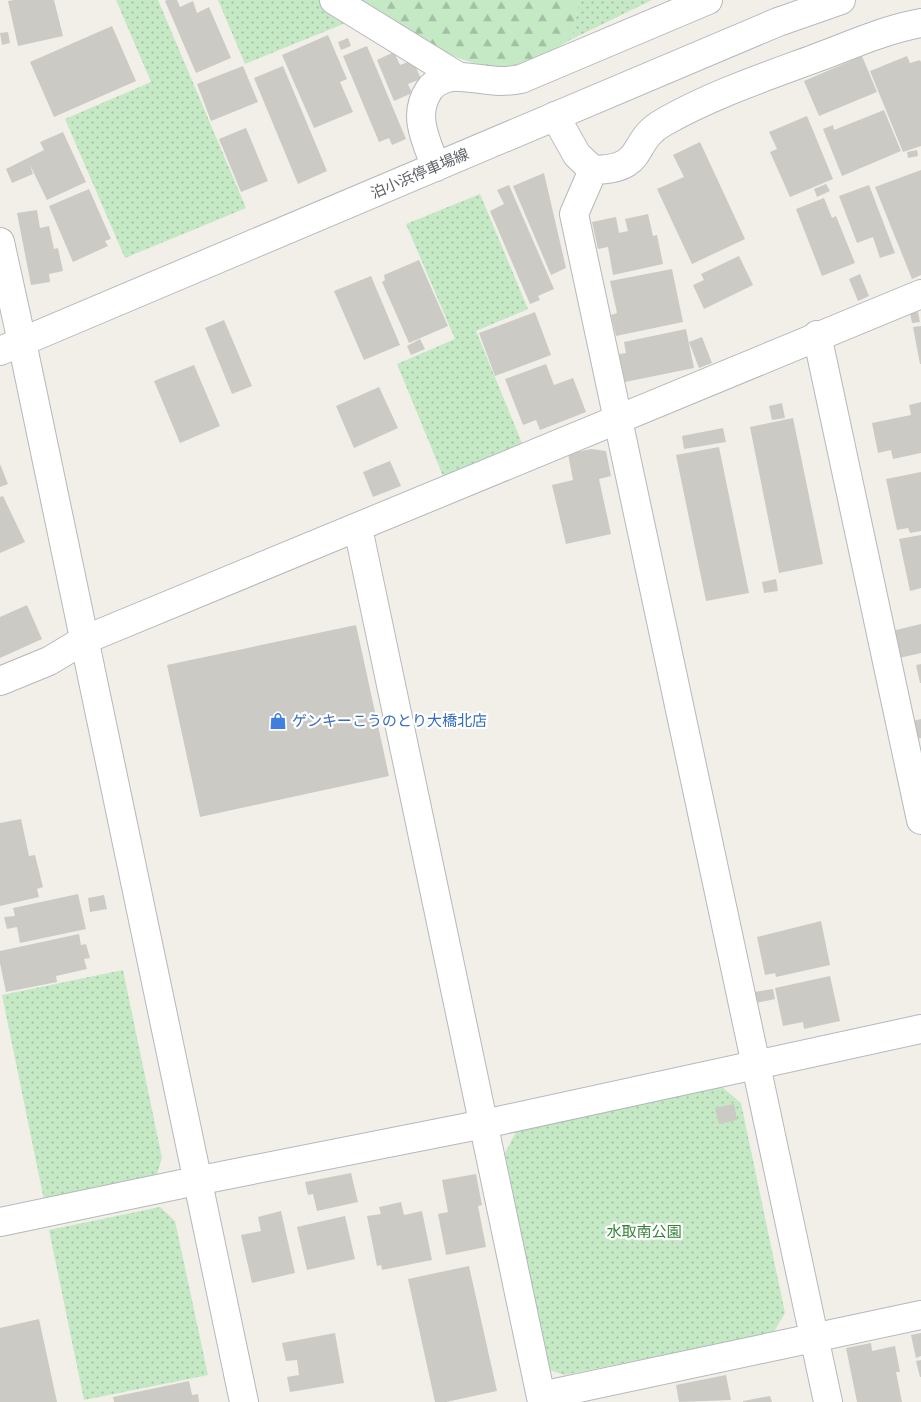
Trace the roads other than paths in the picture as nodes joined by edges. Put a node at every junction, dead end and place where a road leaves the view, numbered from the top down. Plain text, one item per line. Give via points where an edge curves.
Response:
1 (334, 0) edge
2 (708, 0) edge
3 (841, 0) edge
4 (921, 24) edge
5 (459, 77) junction
6 (556, 116) junction
7 (436, 167) junction
8 (593, 170) junction
9 (0, 242) edge
10 (921, 294) edge
11 (817, 335) junction
12 (11, 347) edge
13 (619, 419) junction
14 (358, 528) junction
15 (84, 640) junction
16 (0, 681) edge
17 (921, 820) edge
18 (921, 1029) edge
19 (755, 1064) junction
20 (484, 1124) junction
21 (196, 1181) junction
22 (0, 1222) edge
23 (921, 1315) edge
24 (815, 1336) junction
25 (542, 1399) edge
26 (244, 1402) edge
27 (828, 1402) edge

1 - 5 street
2 - 5 street via 521,79 502,83
3 - 6 street, 泊小浜停車場線 via 778,22
4 - 8 street via 836,50 748,83 663,122 644,139 636,157 624,165 612,170
5 - 7 street via 445,78 432,85 421,101 422,127
6 - 7 street, 泊小浜停車場線
6 - 8 street via 577,155
7 - 12 street, 泊小浜停車場線
8 - 13 street via 574,214
9 - 12 street
10 - 11 street
11 - 13 street
11 - 17 street
12 - 15 street
13 - 14 street
13 - 19 street
14 - 15 street
14 - 20 street
15 - 16 street via 49,661
15 - 21 street
18 - 19 street
19 - 20 street
19 - 24 street
20 - 21 street
20 - 25 street
21 - 22 street
21 - 26 street
23 - 24 street
24 - 25 street
24 - 27 street

